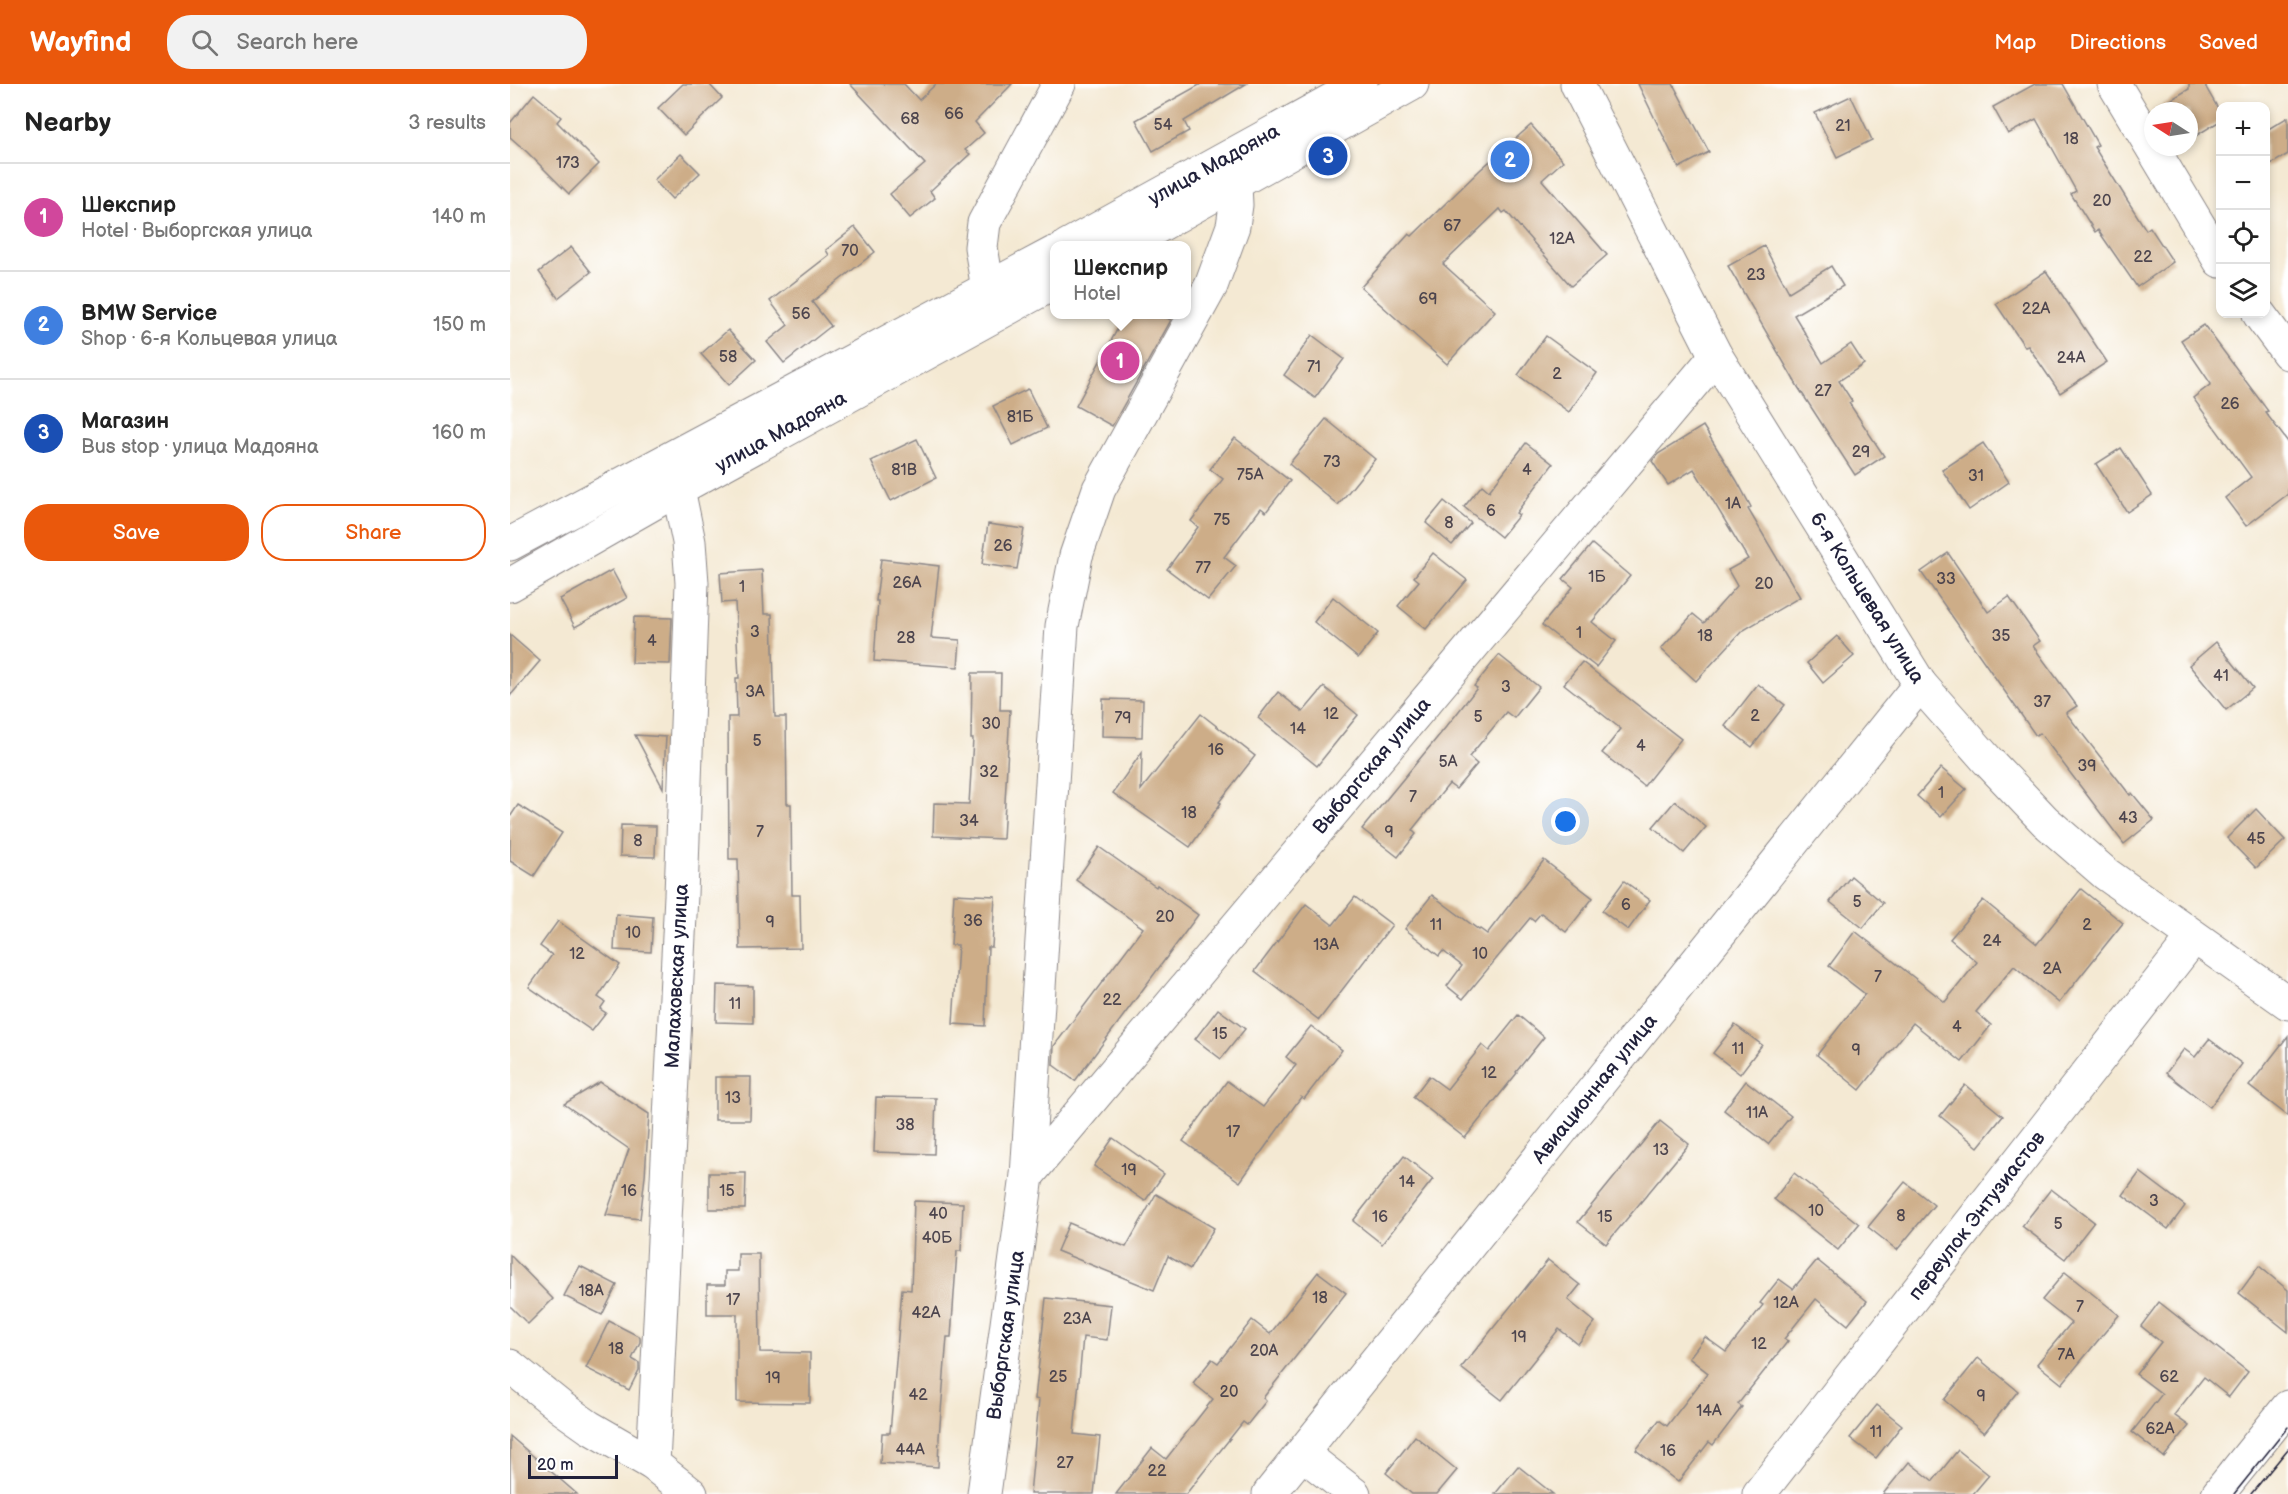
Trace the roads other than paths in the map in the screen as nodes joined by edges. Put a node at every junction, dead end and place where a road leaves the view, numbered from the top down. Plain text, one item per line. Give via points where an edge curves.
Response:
1 (1059, 84) edge
2 (1360, 84) edge
3 (1412, 84) edge
4 (1577, 84) edge
5 (2114, 84) edge
6 (1234, 185) junction
7 (1076, 241) edge
8 (1132, 241) edge
9 (2216, 254) edge
10 (1050, 255) edge
11 (1050, 285) edge
12 (988, 289) junction
13 (2262, 318) edge
14 (2288, 353) edge
15 (1716, 356) junction
16 (678, 489) junction
17 (510, 544) edge
18 (510, 585) edge
19 (1920, 684) junction
20 (2194, 937) junction
21 (2288, 1003) edge
22 (1027, 1176) junction
23 (510, 1366) edge
24 (2288, 1407) edge
25 (1303, 1454) junction
26 (653, 1464) junction
27 (691, 1494) edge
28 (984, 1494) edge
29 (1269, 1494) edge
30 (1354, 1494) edge
31 (1759, 1494) edge
32 (2218, 1494) edge

1 - 12 street via 984,223 981,247
2 - 7 street, улица Мадояна
3 - 6 street, улица Мадояна
4 - 15 street, 6-я Кольцевая улица
5 - 9 street
6 - 8 street, улица Мадояна
6 - 22 street, Выборгская улица via 1233,226 1211,286 1099,489 1076,556 1062,626
10 - 12 street, улица Мадояна
11 - 16 street, улица Мадояна
12 - 17 street, улица Мадояна
13 - 14 street
15 - 19 street, 6-я Кольцевая улица
15 - 22 street, Выборгская улица
16 - 18 street, улица Мадояна
16 - 26 street, Малаховская улица via 689,542 692,595
19 - 20 street, 6-я Кольцевая улица via 2045,821 2106,874
19 - 25 street, Авиационная улица
20 - 21 street, 6-я Кольцевая улица
20 - 31 street, переулок Энтузиастов
22 - 28 street, Выборгская улица
23 - 26 street via 589,1426
24 - 32 street
25 - 29 street, Авиационная улица
25 - 30 street
26 - 27 street

